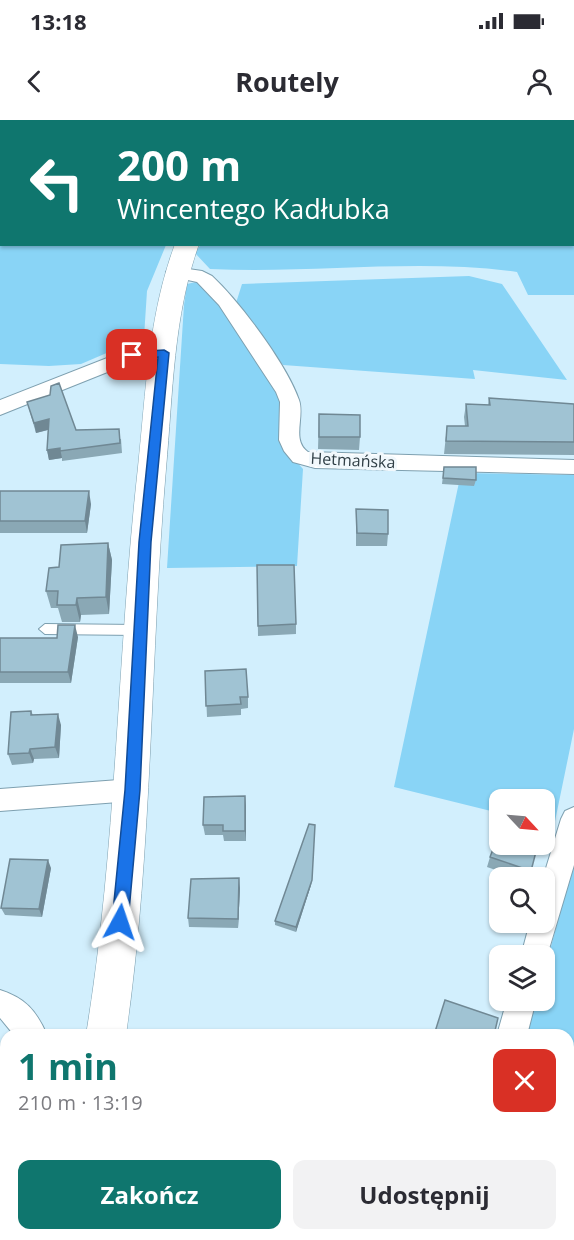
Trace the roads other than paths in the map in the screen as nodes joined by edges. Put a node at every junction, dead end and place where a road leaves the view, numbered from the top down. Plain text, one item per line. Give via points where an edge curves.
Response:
1 (182, 258) edge
2 (164, 353) junction
3 (0, 408) edge
4 (574, 467) edge
5 (45, 629) dead end
6 (139, 630) junction
7 (132, 790) junction
8 (0, 800) edge
9 (574, 819) edge
10 (555, 884) edge
11 (0, 1004) edge
12 (519, 1011) edge
13 (28, 1029) edge
14 (107, 1029) edge
15 (514, 1029) edge

1 - 2 street, Hetmańska
1 - 4 street, Hetmańska via 215,287 236,314 290,400 290,444 295,454 315,461
2 - 3 street via 132,355
2 - 6 street, Hetmańska
5 - 6 lane
6 - 7 street, Hetmańska
7 - 8 street
7 - 14 street, Hetmańska
9 - 10 street
11 - 13 street via 12,1008
12 - 15 street

